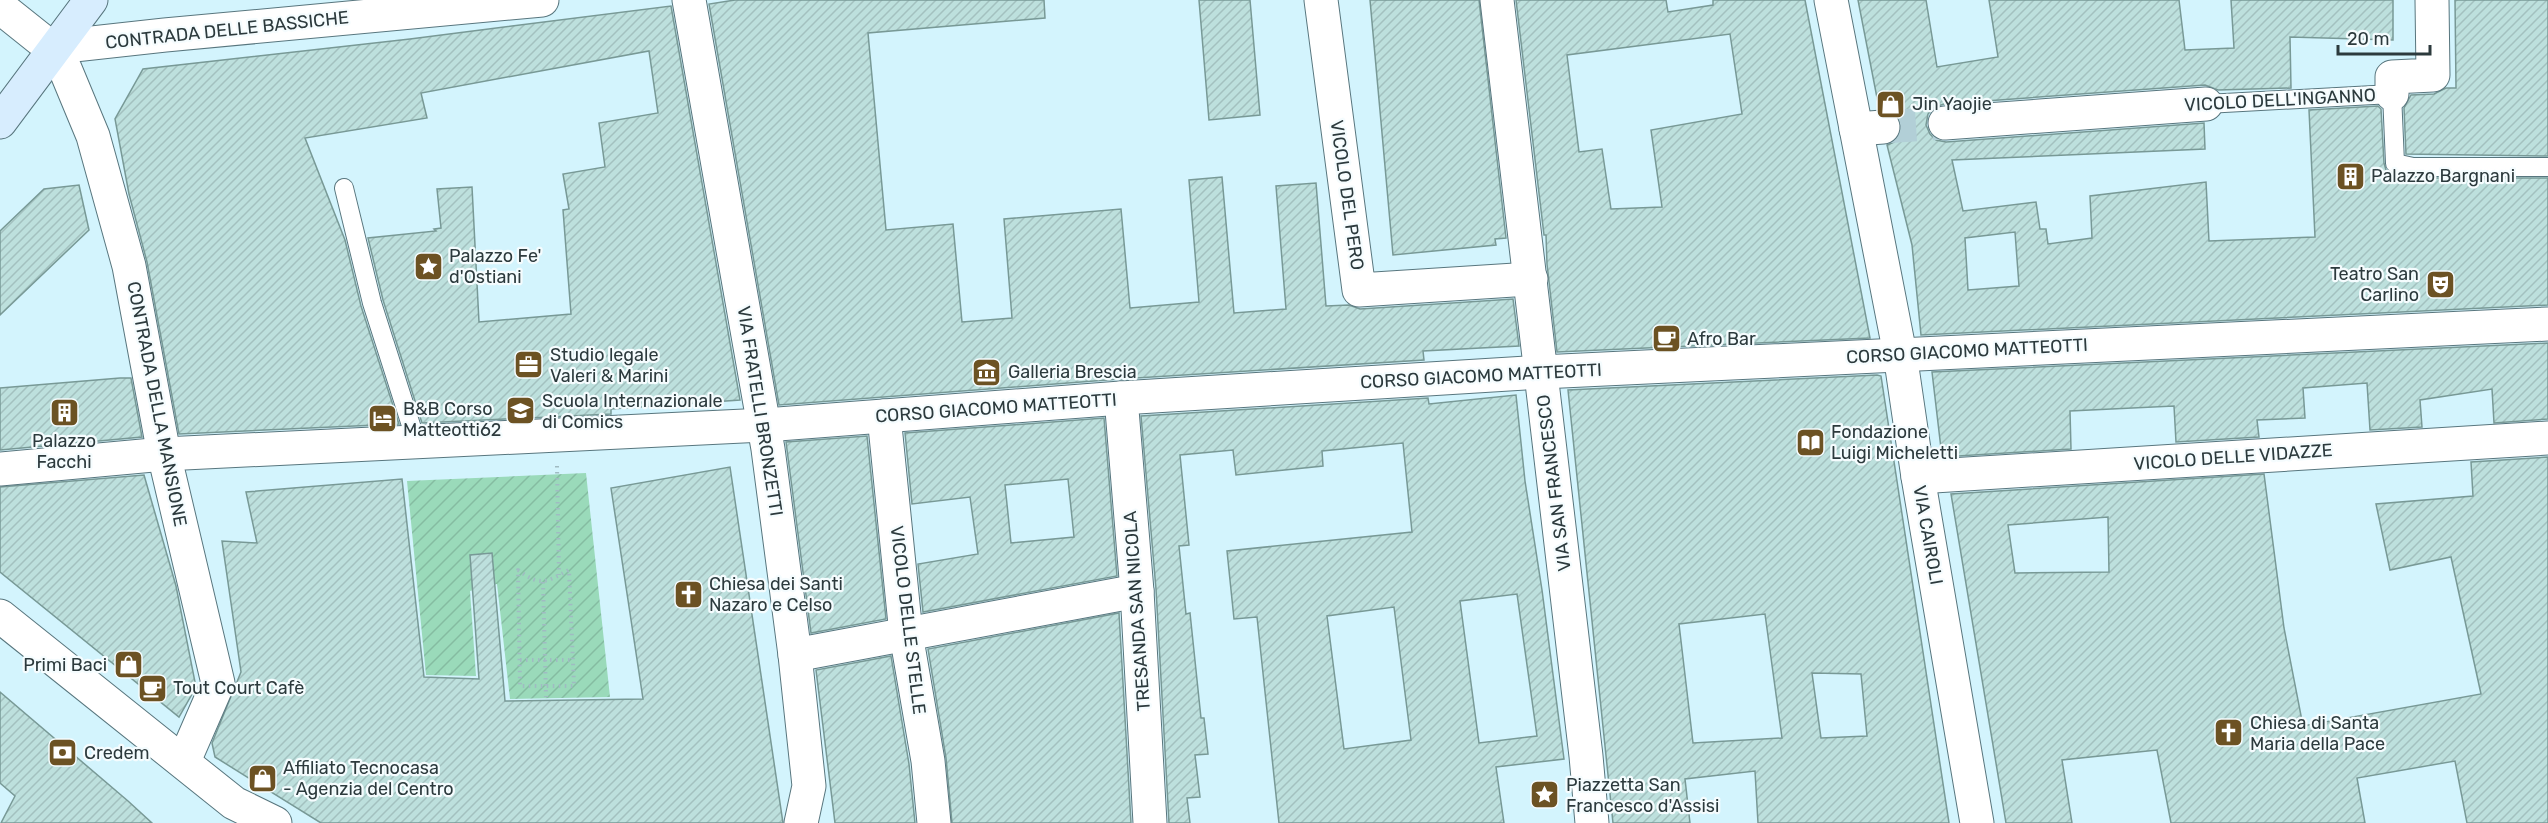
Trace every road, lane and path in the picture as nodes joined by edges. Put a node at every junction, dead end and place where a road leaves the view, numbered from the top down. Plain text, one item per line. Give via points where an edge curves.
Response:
1 (91, 0) edge
2 (542, 0) edge
3 (689, 0) edge
4 (1321, 0) edge
5 (1497, 0) edge
6 (1831, 0) edge
7 (2432, 0) edge
8 (0, 7) edge
9 (48, 43) junction
10 (2392, 94) junction
11 (2206, 104) joint
12 (0, 122) edge
13 (1945, 123) tunnel mouth
14 (2548, 167) edge
15 (344, 189) dead end
16 (1531, 279) junction
17 (2548, 324) edge
18 (1900, 354) junction
19 (1541, 372) junction
20 (1121, 399) junction
21 (884, 416) junction
22 (765, 425) junction
23 (2548, 438) edge
24 (416, 441) junction
25 (164, 454) junction
26 (557, 466) dead end
27 (0, 469) edge
28 (1918, 477) junction
29 (559, 575) junction
30 (543, 582) junction
31 (1137, 591) junction
32 (0, 616) edge
33 (906, 634) junction
34 (795, 656) junction
35 (520, 660) junction
36 (545, 660) junction
37 (572, 660) junction
38 (545, 687) junction
39 (546, 697) dead end
40 (183, 761) junction
41 (239, 813) edge
42 (274, 823) edge
43 (801, 823) edge
44 (934, 823) edge
45 (1150, 823) edge
46 (1592, 823) edge
47 (1977, 823) edge

1 - 9 main road
2 - 9 street, CONTRADA DELLE BASSICHE
3 - 22 street, VIA FRATELLI BRONZETTI
4 - 16 street, VICOLO DEL PERO via 1359,290
5 - 16 street, VIA SAN FRANCESCO
6 - 18 street, VIA CAIROLI via 1870,128
7 - 10 street via 2433,75 2392,77
8 - 9 street
9 - 12 main road
9 - 25 street, CONTRADA DELLA MANSIONE via 93,136 129,266
10 - 11 lane, VICOLO DELL'INGANNO
10 - 14 lane, VICOLO DELL'INGANNO via 2395,164
11 - 13 street, VICOLO DELL'INGANNO
15 - 24 lane via 372,303
16 - 19 street, VIA SAN FRANCESCO
17 - 18 street, CORSO GIACOMO MATTEOTTI
18 - 19 street, CORSO GIACOMO MATTEOTTI
18 - 28 street, VIA CAIROLI
19 - 20 street, CORSO GIACOMO MATTEOTTI
19 - 46 street, VIA SAN FRANCESCO
20 - 21 street, CORSO GIACOMO MATTEOTTI
20 - 31 street, TRESANDA SAN NICOLA
21 - 22 street, CORSO GIACOMO MATTEOTTI
21 - 33 street, VICOLO DELLE STELLE
22 - 24 street, CORSO GIACOMO MATTEOTTI
22 - 34 street, VIA FRATELLI BRONZETTI
23 - 28 street, VICOLO DELLE VIDAZZE
24 - 25 street, CORSO GIACOMO MATTEOTTI
25 - 27 street, CORSO GIACOMO MATTEOTTI
25 - 40 street, CONTRADA DELLA MANSIONE via 218,683
26 - 29 path
28 - 47 street, VIA CAIROLI
29 - 30 path
29 - 37 path via 569,570
30 - 35 path via 533,581 518,570
30 - 36 path
31 - 33 street
31 - 45 street, TRESANDA SAN NICOLA
32 - 40 street
33 - 34 street
33 - 44 street, VICOLO DELLE STELLE via 928,761
34 - 43 street, VIA FRATELLI BRONZETTI via 809,786
35 - 36 path
35 - 38 path via 520,686
36 - 37 path
36 - 38 path
37 - 38 path via 573,686
38 - 39 path
40 - 41 street
41 - 42 street

